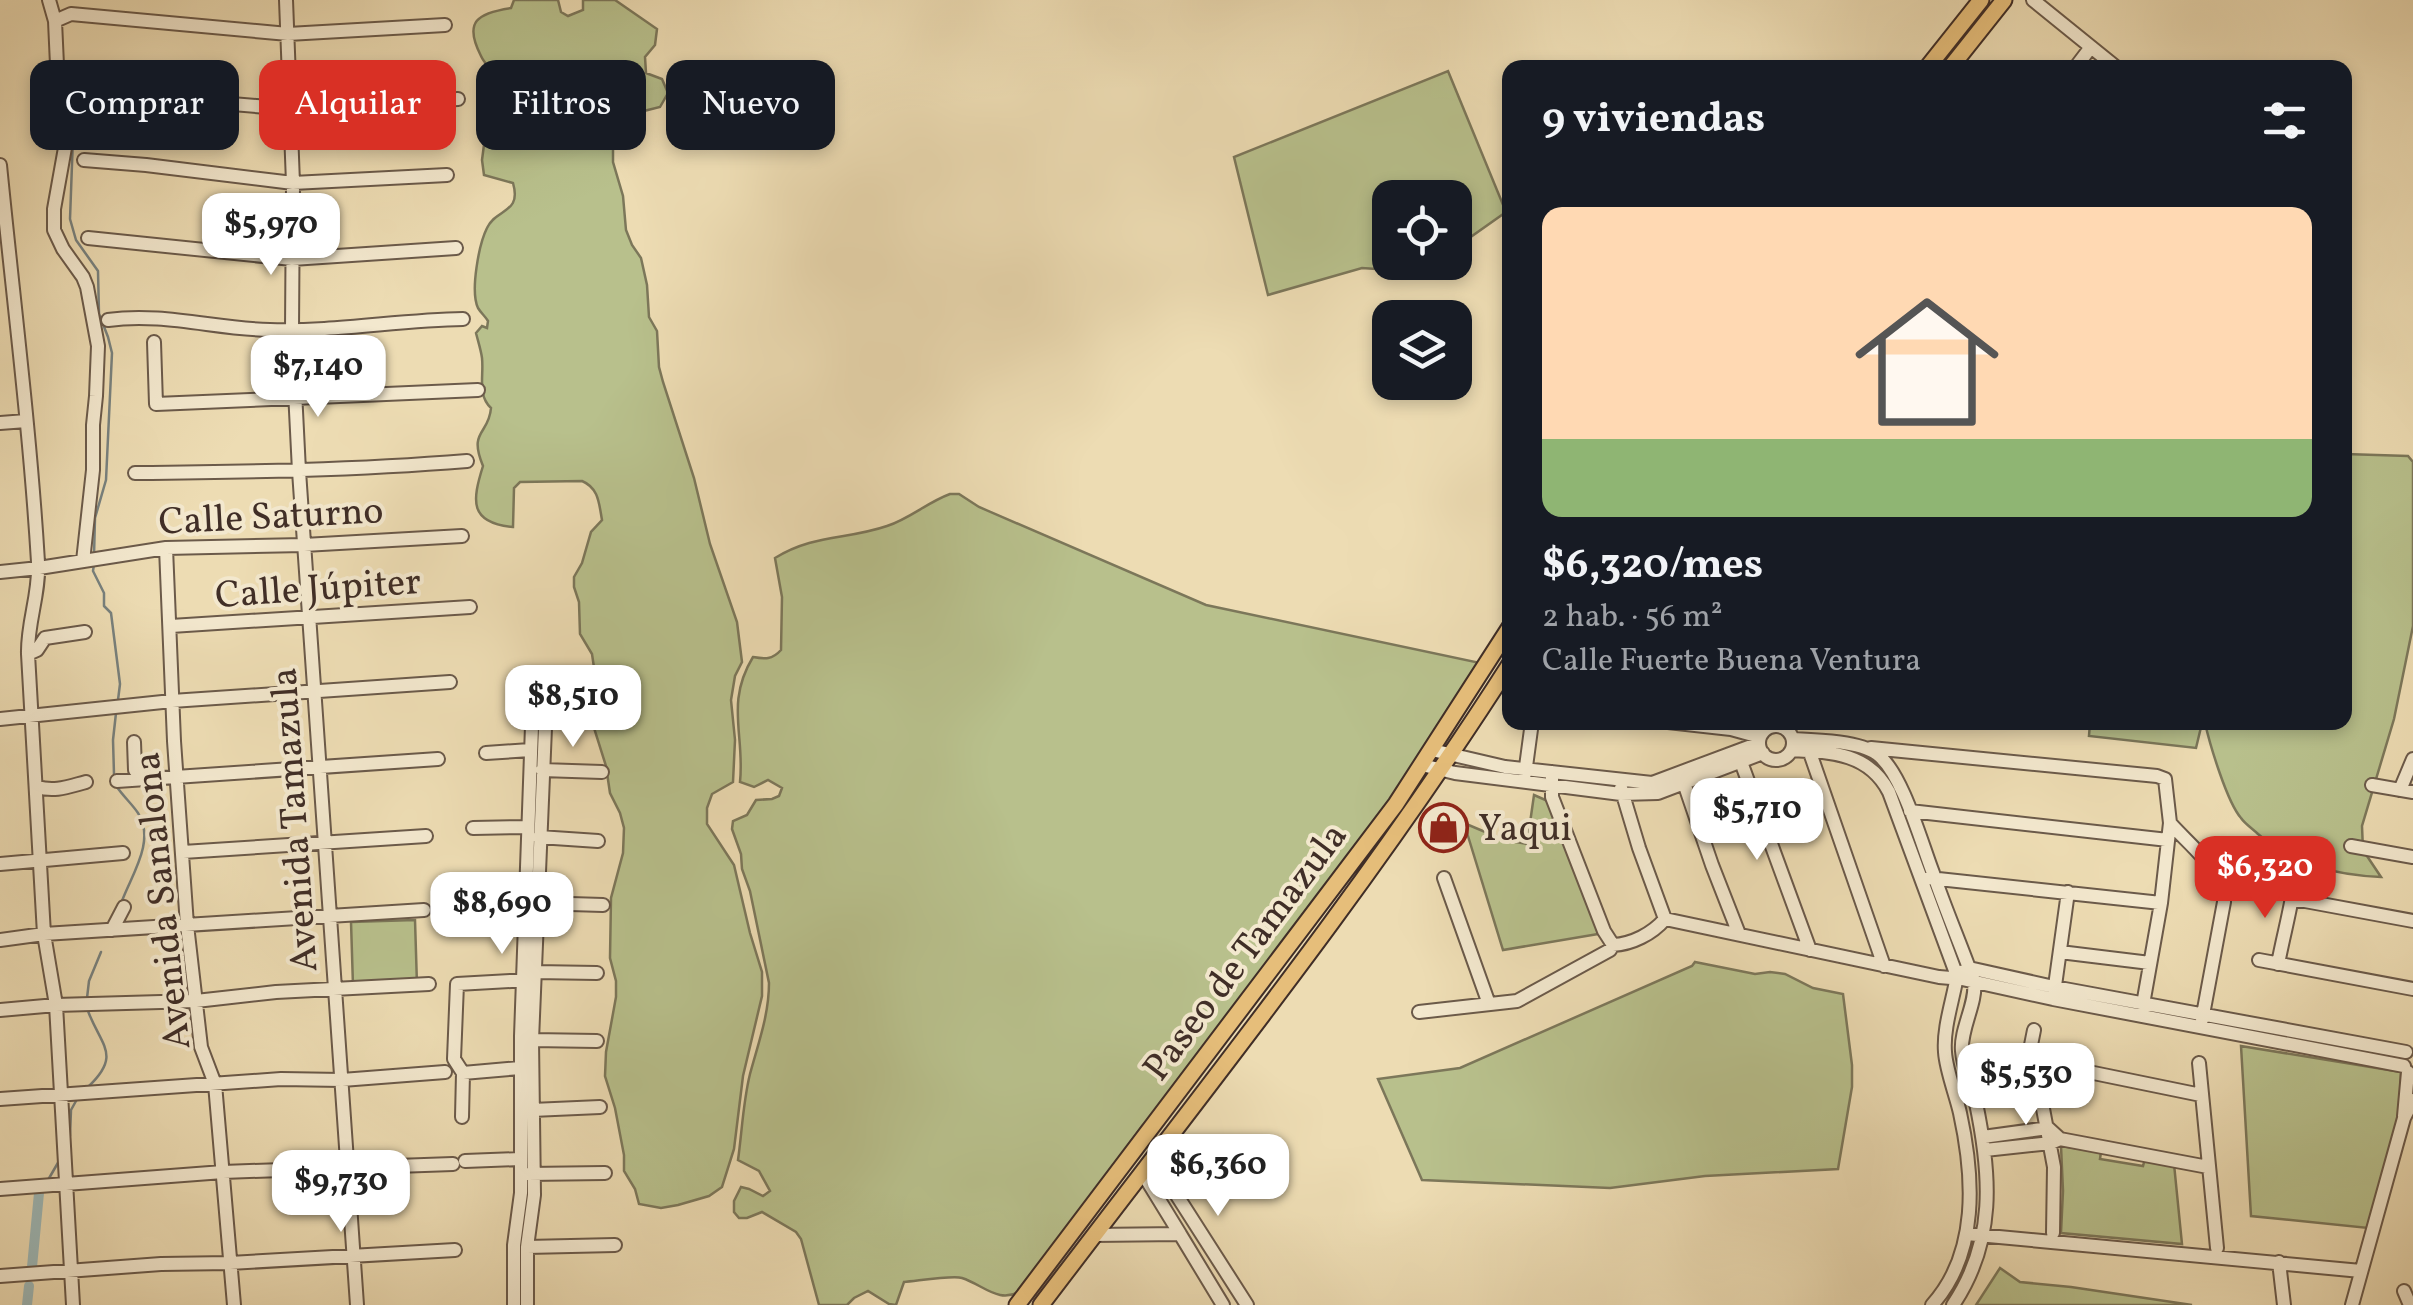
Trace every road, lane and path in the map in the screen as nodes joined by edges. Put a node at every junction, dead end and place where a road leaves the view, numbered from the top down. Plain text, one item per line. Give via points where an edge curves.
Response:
1 (49, 0) edge
2 (286, 0) edge
3 (1981, 0) edge
4 (2033, 0) edge
5 (2000, 2) edge
6 (55, 22) junction
7 (445, 26) dead end
8 (288, 34) junction
9 (2091, 46) junction
10 (289, 60) edge
11 (1933, 60) edge
12 (1956, 60) edge
13 (2080, 60) edge
14 (2108, 60) edge
15 (292, 150) edge
16 (84, 160) dead end
17 (0, 165) edge
18 (447, 175) dead end
19 (293, 184) junction
20 (88, 238) dead end
21 (456, 248) dead end
22 (292, 259) junction
23 (5, 268) edge
24 (464, 319) dead end
25 (108, 320) dead end
26 (292, 330) junction
27 (154, 342) dead end
28 (478, 390) dead end
29 (297, 399) junction
30 (26, 420) junction
31 (0, 423) edge
32 (467, 461) dead end
33 (299, 471) junction
34 (135, 473) dead end
35 (462, 536) dead end
36 (304, 545) junction
37 (166, 548) junction
38 (84, 561) junction
39 (39, 568) junction
40 (0, 572) edge
41 (470, 608) dead end
42 (309, 618) junction
43 (171, 626) junction
44 (86, 632) dead end
45 (1502, 640) edge
46 (28, 654) junction
47 (1502, 677) edge
48 (450, 682) dead end
49 (315, 692) junction
50 (172, 702) junction
51 (32, 716) junction
52 (0, 719) edge
53 (1531, 730) edge
54 (1729, 730) edge
55 (1766, 730) edge
56 (1788, 730) edge
57 (134, 742) dead end
58 (1761, 744) junction
59 (1800, 745) junction
60 (1863, 747) junction
61 (530, 750) junction
62 (1432, 750) junction
63 (486, 753) dead end
64 (1452, 756) junction
65 (438, 759) dead end
66 (2413, 759) edge
67 (1740, 762) junction
68 (1422, 765) junction
69 (320, 768) junction
70 (542, 770) junction
71 (1441, 770) junction
72 (602, 772) dead end
73 (1525, 775) junction
74 (178, 776) junction
75 (142, 779) junction
76 (1551, 779) junction
77 (1682, 779) junction
78 (117, 780) dead end
79 (86, 782) dead end
80 (2372, 784) dead end
81 (535, 786) junction
82 (36, 787) junction
83 (1621, 787) junction
84 (2407, 791) edge
85 (1910, 812) junction
86 (2170, 824) junction
87 (527, 827) junction
88 (473, 828) dead end
89 (426, 836) dead end
90 (539, 837) junction
91 (2168, 840) junction
92 (598, 841) dead end
93 (326, 843) junction
94 (2351, 846) dead end
95 (183, 852) junction
96 (122, 854) dead end
97 (2413, 857) edge
98 (41, 860) junction
99 (0, 864) edge
100 (2253, 865) dead end
101 (2296, 871) dead end
102 (1444, 878) dead end
103 (1919, 878) junction
104 (1934, 878) junction
105 (2224, 888) junction
106 (2068, 892) junction
107 (2293, 901) junction
108 (531, 903) junction
109 (2160, 903) junction
110 (470, 904) dead end
111 (602, 905) dead end
112 (124, 907) dead end
113 (424, 910) dead end
114 (330, 916) junction
115 (1665, 919) junction
116 (2413, 922) edge
117 (188, 925) junction
118 (112, 930) junction
119 (44, 934) junction
120 (1739, 934) junction
121 (0, 940) edge
122 (1612, 945) junction
123 (1810, 950) junction
124 (2060, 952) junction
125 (2259, 960) dead end
126 (2150, 963) junction
127 (2278, 964) junction
128 (1884, 966) junction
129 (1963, 972) junction
130 (597, 973) dead end
131 (531, 977) junction
132 (429, 984) dead end
133 (1975, 984) junction
134 (2413, 988) edge
135 (335, 990) junction
136 (2054, 993) junction
137 (196, 1002) junction
138 (1490, 1004) junction
139 (56, 1005) junction
140 (2142, 1009) junction
141 (0, 1010) edge
142 (1419, 1012) dead end
143 (2202, 1020) junction
144 (2034, 1030) dead end
145 (532, 1040) junction
146 (597, 1042) dead end
147 (2034, 1061) junction
148 (2199, 1063) dead end
149 (2409, 1063) edge
150 (520, 1068) junction
151 (445, 1072) dead end
152 (463, 1073) junction
153 (342, 1080) junction
154 (215, 1084) junction
155 (1972, 1085) junction
156 (1954, 1090) junction
157 (61, 1094) junction
158 (2202, 1095) junction
159 (0, 1099) edge
160 (2413, 1100) edge
161 (600, 1107) dead end
162 (532, 1110) junction
163 (462, 1117) dead end
164 (2402, 1124) junction
165 (2053, 1137) junction
166 (1984, 1143) junction
167 (2412, 1143) edge
168 (1152, 1158) junction
169 (520, 1159) junction
170 (2208, 1167) junction
171 (347, 1168) junction
172 (223, 1172) junction
173 (1142, 1172) junction
174 (527, 1174) junction
175 (605, 1174) dead end
176 (65, 1184) junction
177 (0, 1189) edge
178 (2053, 1233) dead end
179 (1180, 1234) junction
180 (1968, 1234) junction
181 (1094, 1235) junction
182 (1983, 1235) junction
183 (615, 1245) dead end
184 (527, 1248) junction
185 (2217, 1248) dead end
186 (454, 1250) dead end
187 (354, 1256) junction
188 (2279, 1262) junction
189 (230, 1263) junction
190 (2361, 1271) junction
191 (71, 1272) junction
192 (0, 1276) edge
193 (2404, 1291) dead end
194 (73, 1305) edge
195 (234, 1305) edge
196 (357, 1305) edge
197 (514, 1305) edge
198 (527, 1305) edge
199 (1017, 1305) edge
200 (1040, 1305) edge
201 (1223, 1305) edge
202 (1247, 1305) edge
203 (1932, 1305) edge
204 (1953, 1305) edge
205 (2284, 1305) edge
206 (2352, 1305) edge
207 (2410, 1305) edge

1 - 6 street
2 - 8 street, Avenida Tamazula
3 - 11 main road
4 - 9 street
5 - 12 main road
6 - 8 street via 71,14
6 - 38 street via 68,130 54,230 87,287 98,346
7 - 8 street
8 - 10 street, Avenida Tamazula
9 - 13 street
9 - 14 street
15 - 19 street, Avenida Tamazula
16 - 19 street
17 - 23 street
18 - 19 street
19 - 22 street, Avenida Tamazula
20 - 22 street
21 - 22 street
22 - 26 street, Avenida Tamazula
23 - 30 street
24 - 26 street
25 - 26 street
26 - 29 street, Avenida Tamazula
27 - 29 street via 156,404
28 - 29 street
29 - 33 street, Avenida Tamazula
30 - 31 street
30 - 39 street
32 - 33 street
33 - 34 street
33 - 36 street, Avenida Tamazula
35 - 36 street, Calle Saturno
36 - 37 street, Calle Saturno
36 - 42 street, Avenida Tamazula
37 - 38 street, Calle Saturno
37 - 43 street, Avenida Sanalona
38 - 39 street, Calle Saturno
39 - 40 street, Calle Saturno
39 - 46 street
41 - 42 street, Calle Júpiter
42 - 43 street, Calle Júpiter
42 - 49 street, Avenida Tamazula
43 - 50 street, Avenida Sanalona
44 - 46 street via 45,638
45 - 62 main road, Paseo de Tamazula
46 - 51 street
47 - 64 main road, Paseo de Tamazula
48 - 49 street
49 - 50 street
49 - 69 street, Avenida Tamazula
50 - 51 street
50 - 74 street, Avenida Sanalona
51 - 52 street
51 - 82 street
53 - 73 street
54 - 58 street
55 - 58 street
56 - 59 street
57 - 75 street
58 - 59 street via 1768,758 1778,760
58 - 67 street
58 - 77 street
59 - 60 street
59 - 103 street via 1865,763 1880,775
59 - 128 street
60 - 85 street via 1896,776
60 - 86 street via 2158,776 2165,779
61 - 63 street
61 - 70 street via 533,698 543,694
61 - 81 street
62 - 64 street
62 - 68 main road, Paseo de Tamazula
64 - 71 main road, Paseo de Tamazula
64 - 73 street
65 - 69 street
66 - 84 street
67 - 77 street
67 - 123 street
68 - 71 street
68 - 199 main road, Paseo de Tamazula
69 - 74 street
69 - 93 street, Avenida Tamazula
70 - 72 street
70 - 81 street
71 - 73 street
71 - 168 main road, Paseo de Tamazula via 1320,941
73 - 76 street
74 - 75 street
74 - 95 street, Avenida Sanalona
75 - 78 street
76 - 83 street
76 - 122 street via 1552,797
77 - 83 street via 1658,793
77 - 120 street
79 - 82 street
80 - 84 street
81 - 87 street
81 - 90 street
82 - 98 street
83 - 115 street
85 - 91 street
85 - 104 street
86 - 91 street
86 - 105 street
87 - 88 street
87 - 108 street
89 - 93 street
90 - 92 street
90 - 108 street
91 - 109 street
93 - 95 street
93 - 114 street, Avenida Tamazula
94 - 97 street
95 - 117 street, Avenida Sanalona
96 - 98 street
98 - 99 street
98 - 119 street
100 - 105 street
101 - 107 street
102 - 138 street
103 - 104 street
103 - 129 street
104 - 106 street
104 - 129 street
105 - 143 street
106 - 109 street
106 - 124 street
107 - 116 street
107 - 127 street
108 - 110 street
108 - 111 street
108 - 131 street
109 - 126 street
112 - 118 street
113 - 114 street
114 - 117 street
114 - 135 street, Avenida Tamazula
115 - 120 street
115 - 122 street via 1630,943
117 - 118 street
117 - 137 street, Avenida Sanalona
118 - 119 street
119 - 121 street
119 - 139 street
120 - 123 street
122 - 138 street via 1520,1000
123 - 128 street
124 - 126 street
124 - 136 street
125 - 127 street
126 - 140 street
127 - 134 street
128 - 129 street via 1939,977
129 - 133 street
129 - 136 street
129 - 156 street via 1944,1054
130 - 131 street
131 - 145 street
131 - 150 street
131 - 152 street via 457,984 454,1059
132 - 135 street
133 - 136 street
133 - 155 street via 1962,1044
135 - 137 street
135 - 153 street, Avenida Tamazula
136 - 140 street
137 - 139 street
137 - 154 street, Avenida Sanalona via 201,1047
138 - 142 street
139 - 141 street
139 - 157 street
140 - 143 street
143 - 149 street
144 - 147 street
145 - 146 street
145 - 162 street
147 - 158 street
147 - 165 street
148 - 158 street
149 - 164 street
150 - 152 street
150 - 169 street
151 - 153 street
152 - 163 street
153 - 154 street
153 - 171 street, Avenida Tamazula
154 - 157 street
154 - 172 street, Avenida Sanalona
155 - 156 street
155 - 166 street
156 - 180 street via 1971,1194
157 - 159 street
157 - 176 street
158 - 170 street
160 - 164 street
161 - 162 street
162 - 174 street
164 - 167 street
164 - 190 street
165 - 166 street
165 - 170 street
165 - 178 street
166 - 182 street
168 - 173 main road, Paseo de Tamazula
168 - 202 street
169 - 171 street
169 - 174 street
170 - 185 street
171 - 172 street
171 - 187 street, Avenida Tamazula
172 - 176 street
172 - 189 street, Avenida Sanalona
173 - 179 street
173 - 181 main road, Paseo de Tamazula
174 - 175 street
174 - 184 street via 534,1194
174 - 197 street via 514,1245
176 - 177 street
176 - 191 street
179 - 181 street
179 - 201 street
180 - 182 street
180 - 203 street
181 - 200 main road, Paseo de Tamazula
182 - 188 street
182 - 204 street
183 - 184 street
184 - 198 street
186 - 187 street
187 - 189 street
187 - 196 street, Avenida Tamazula
188 - 190 street
188 - 205 street
189 - 191 street
189 - 195 street, Avenida Sanalona
190 - 206 street
191 - 192 street
191 - 194 street
193 - 207 street

